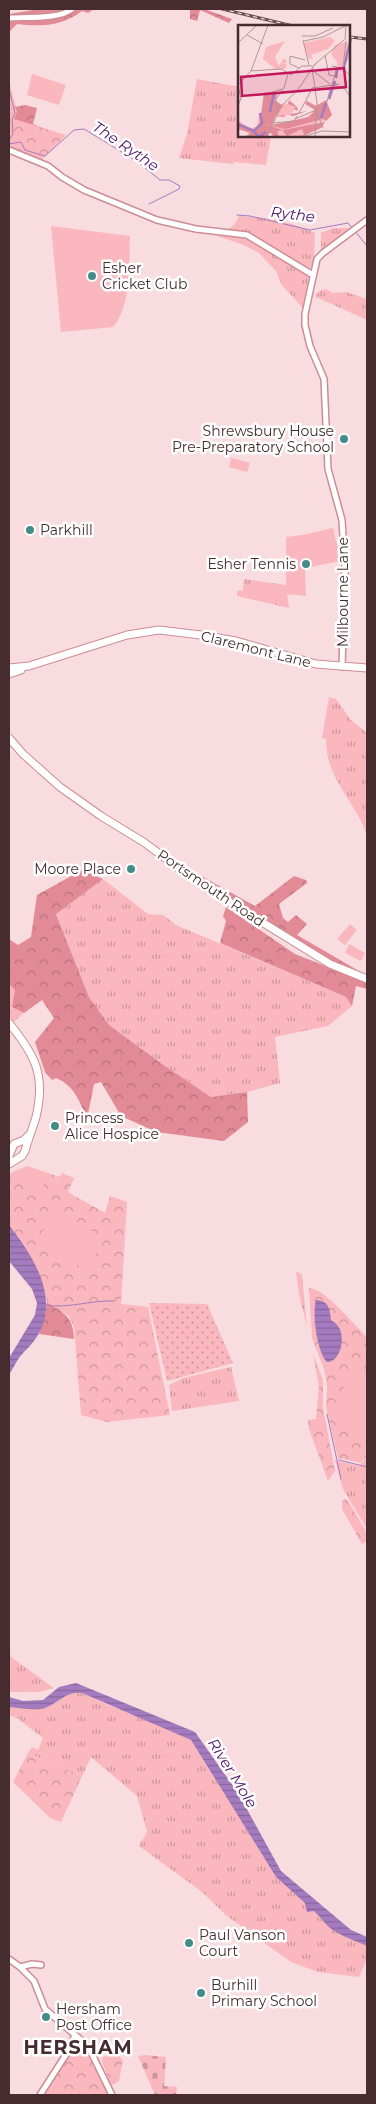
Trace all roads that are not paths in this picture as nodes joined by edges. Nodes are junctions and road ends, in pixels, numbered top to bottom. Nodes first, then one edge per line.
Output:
1 (72, 9) edge
2 (9, 18) edge
3 (9, 150) edge
4 (367, 220) edge
5 (313, 275) junction
6 (25, 667) junction
7 (342, 667) junction
8 (9, 668) edge
9 (367, 668) edge
10 (9, 674) edge
11 (9, 738) edge
12 (367, 980) edge
13 (9, 1023) edge
14 (29, 1134) junction
15 (19, 1143) junction
16 (26, 1149) junction
17 (10, 1153) edge
18 (20, 1156) junction
19 (9, 1164) edge
20 (9, 1960) edge
21 (41, 1965) dead end
22 (20, 1967) junction
23 (75, 2035) junction
24 (40, 2095) edge
25 (112, 2095) edge

1 - 2 street
3 - 5 street
4 - 5 street, Milbourne Lane
5 - 7 street, Milbourne Lane
6 - 7 main road, Claremont Lane
6 - 8 main road, Claremont Lane
6 - 10 main road, Claremont Lane
7 - 9 main road, Claremont Lane
11 - 12 main road, Portsmouth Road
13 - 14 main road
14 - 15 main road
14 - 16 main road
15 - 16 main road
15 - 17 main road
16 - 18 main road
17 - 18 main road
18 - 19 main road
20 - 22 street
21 - 22 street
22 - 23 street
23 - 24 street
23 - 25 street

